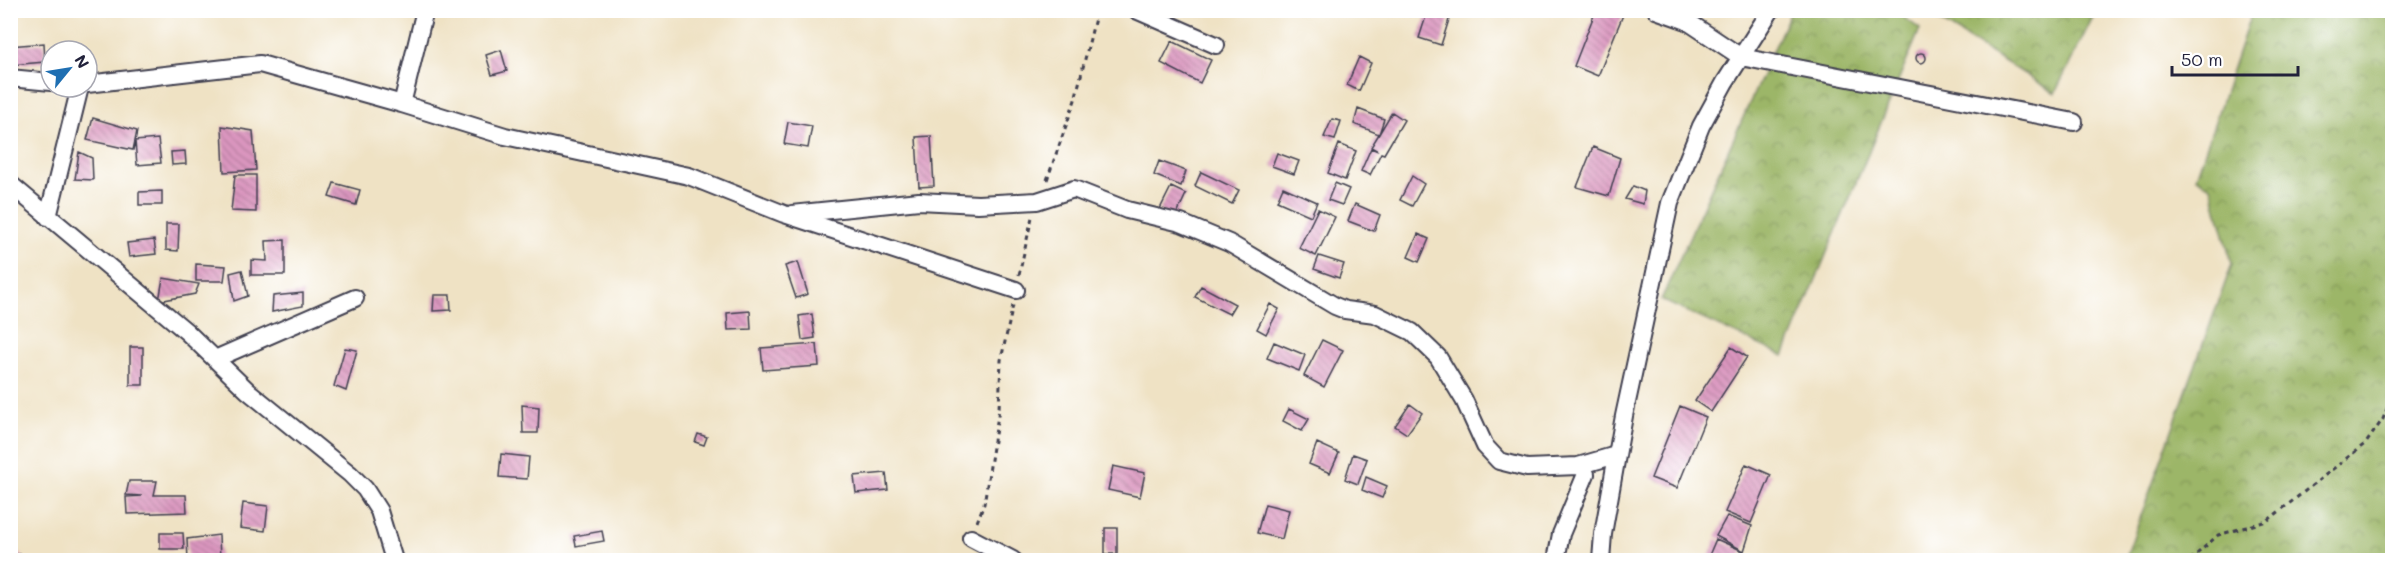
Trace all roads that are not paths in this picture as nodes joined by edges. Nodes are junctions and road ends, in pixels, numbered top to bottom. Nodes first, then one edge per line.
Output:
1 (425, 10) edge
2 (1136, 10) edge
3 (1656, 10) edge
4 (1771, 10) edge
5 (1216, 45) dead end
6 (1741, 57) junction
7 (10, 78) edge
8 (39, 81) edge
9 (99, 83) edge
10 (77, 99) edge
11 (402, 104) junction
12 (2074, 122) dead end
13 (10, 184) edge
14 (784, 214) junction
15 (48, 217) junction
16 (1016, 290) road end
17 (355, 298) dead end
18 (214, 359) junction
19 (1616, 455) junction
20 (1582, 470) junction
21 (1610, 497) junction
22 (971, 538) road end
23 (394, 561) edge
24 (1013, 561) edge
25 (1556, 561) edge
26 (1601, 561) edge

1 - 11 street
2 - 5 street
3 - 6 street
4 - 6 street
6 - 12 street
6 - 19 street
7 - 8 street
9 - 11 street
10 - 15 street
11 - 14 street
13 - 15 street
14 - 16 street
14 - 20 street
15 - 18 street
17 - 18 street
18 - 23 street
19 - 20 street
19 - 21 street
20 - 21 street
20 - 25 street
21 - 26 street
22 - 24 street

